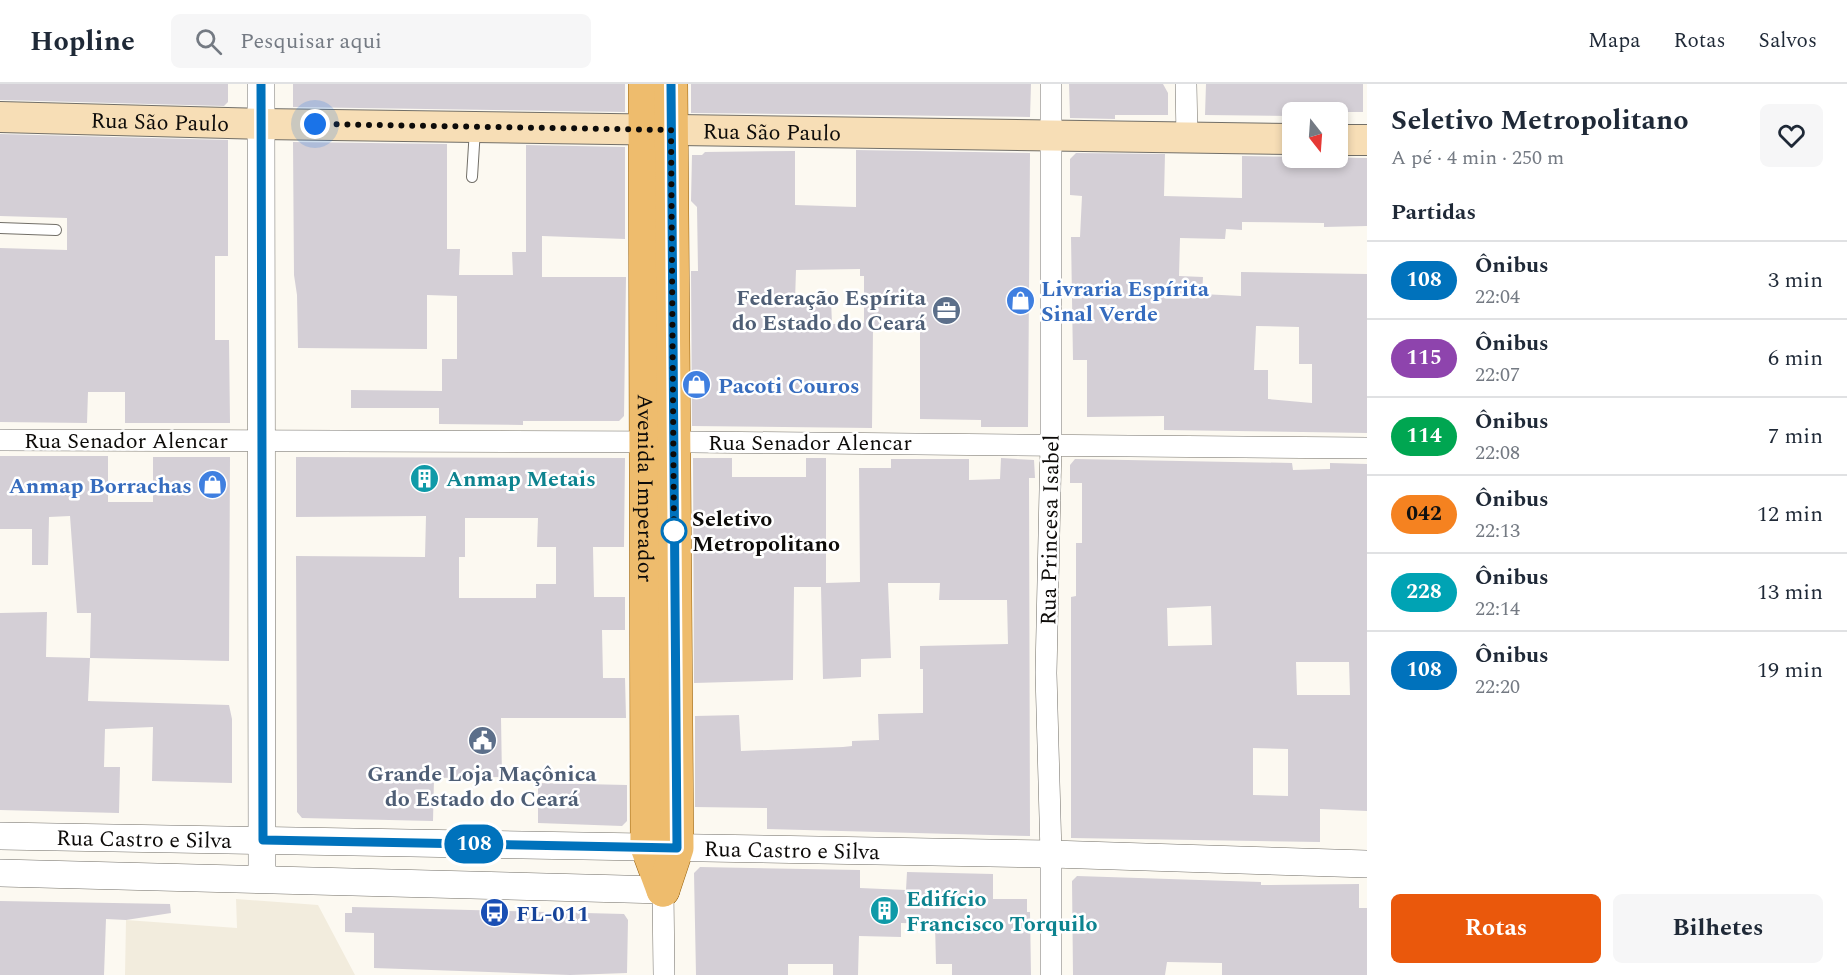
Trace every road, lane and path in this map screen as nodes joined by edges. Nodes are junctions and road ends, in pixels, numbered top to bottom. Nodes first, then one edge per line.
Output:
1 (261, 84) edge
2 (645, 84) edge
3 (671, 84) edge
4 (1051, 84) edge
5 (1186, 84) edge
6 (0, 117) edge
7 (262, 124) junction
8 (476, 126) junction
9 (658, 130) junction
10 (1051, 136) junction
11 (1187, 138) junction
12 (1282, 139) edge
13 (1348, 140) edge
14 (1367, 140) edge
15 (472, 177) dead end
16 (0, 228) edge
17 (56, 230) dead end
18 (0, 440) edge
19 (262, 441) junction
20 (659, 442) junction
21 (1051, 444) junction
22 (1367, 448) edge
23 (0, 836) edge
24 (263, 840) junction
25 (662, 848) junction
26 (1051, 854) junction
27 (1367, 864) edge
28 (0, 873) edge
29 (262, 879) junction
30 (663, 890) junction
31 (664, 975) edge
32 (1051, 975) edge

1 - 7 street
2 - 9 main road, Avenida Imperador
3 - 9 main road, Avenida Imperador
4 - 10 street, Rua Princesa Isabel
5 - 11 street
6 - 7 main road, Rua São Paulo
7 - 8 main road, Rua São Paulo
7 - 19 street
8 - 9 main road, Rua São Paulo
8 - 15 lane
9 - 10 main road, Rua São Paulo
9 - 20 main road, Avenida Imperador
10 - 11 main road, Rua São Paulo
10 - 21 street, Rua Princesa Isabel
11 - 12 main road, Rua São Paulo
13 - 14 main road
16 - 17 lane
18 - 19 street, Rua Senador Alencar
19 - 20 street, Rua Senador Alencar
19 - 24 street
20 - 21 street, Rua Senador Alencar
20 - 25 main road, Avenida Imperador
21 - 22 street, Rua Senador Alencar
21 - 26 street, Rua Princesa Isabel
23 - 24 street, Rua Castro e Silva
24 - 25 street, Rua Castro e Silva
24 - 29 street
25 - 26 street, Rua Castro e Silva
25 - 30 main road, Avenida Imperador
26 - 27 street, Rua Castro e Silva
26 - 32 street, Rua Princesa Isabel
28 - 29 street, Rua Castro e Silva
29 - 30 street, Rua Castro e Silva
30 - 31 street, Avenida Imperador

